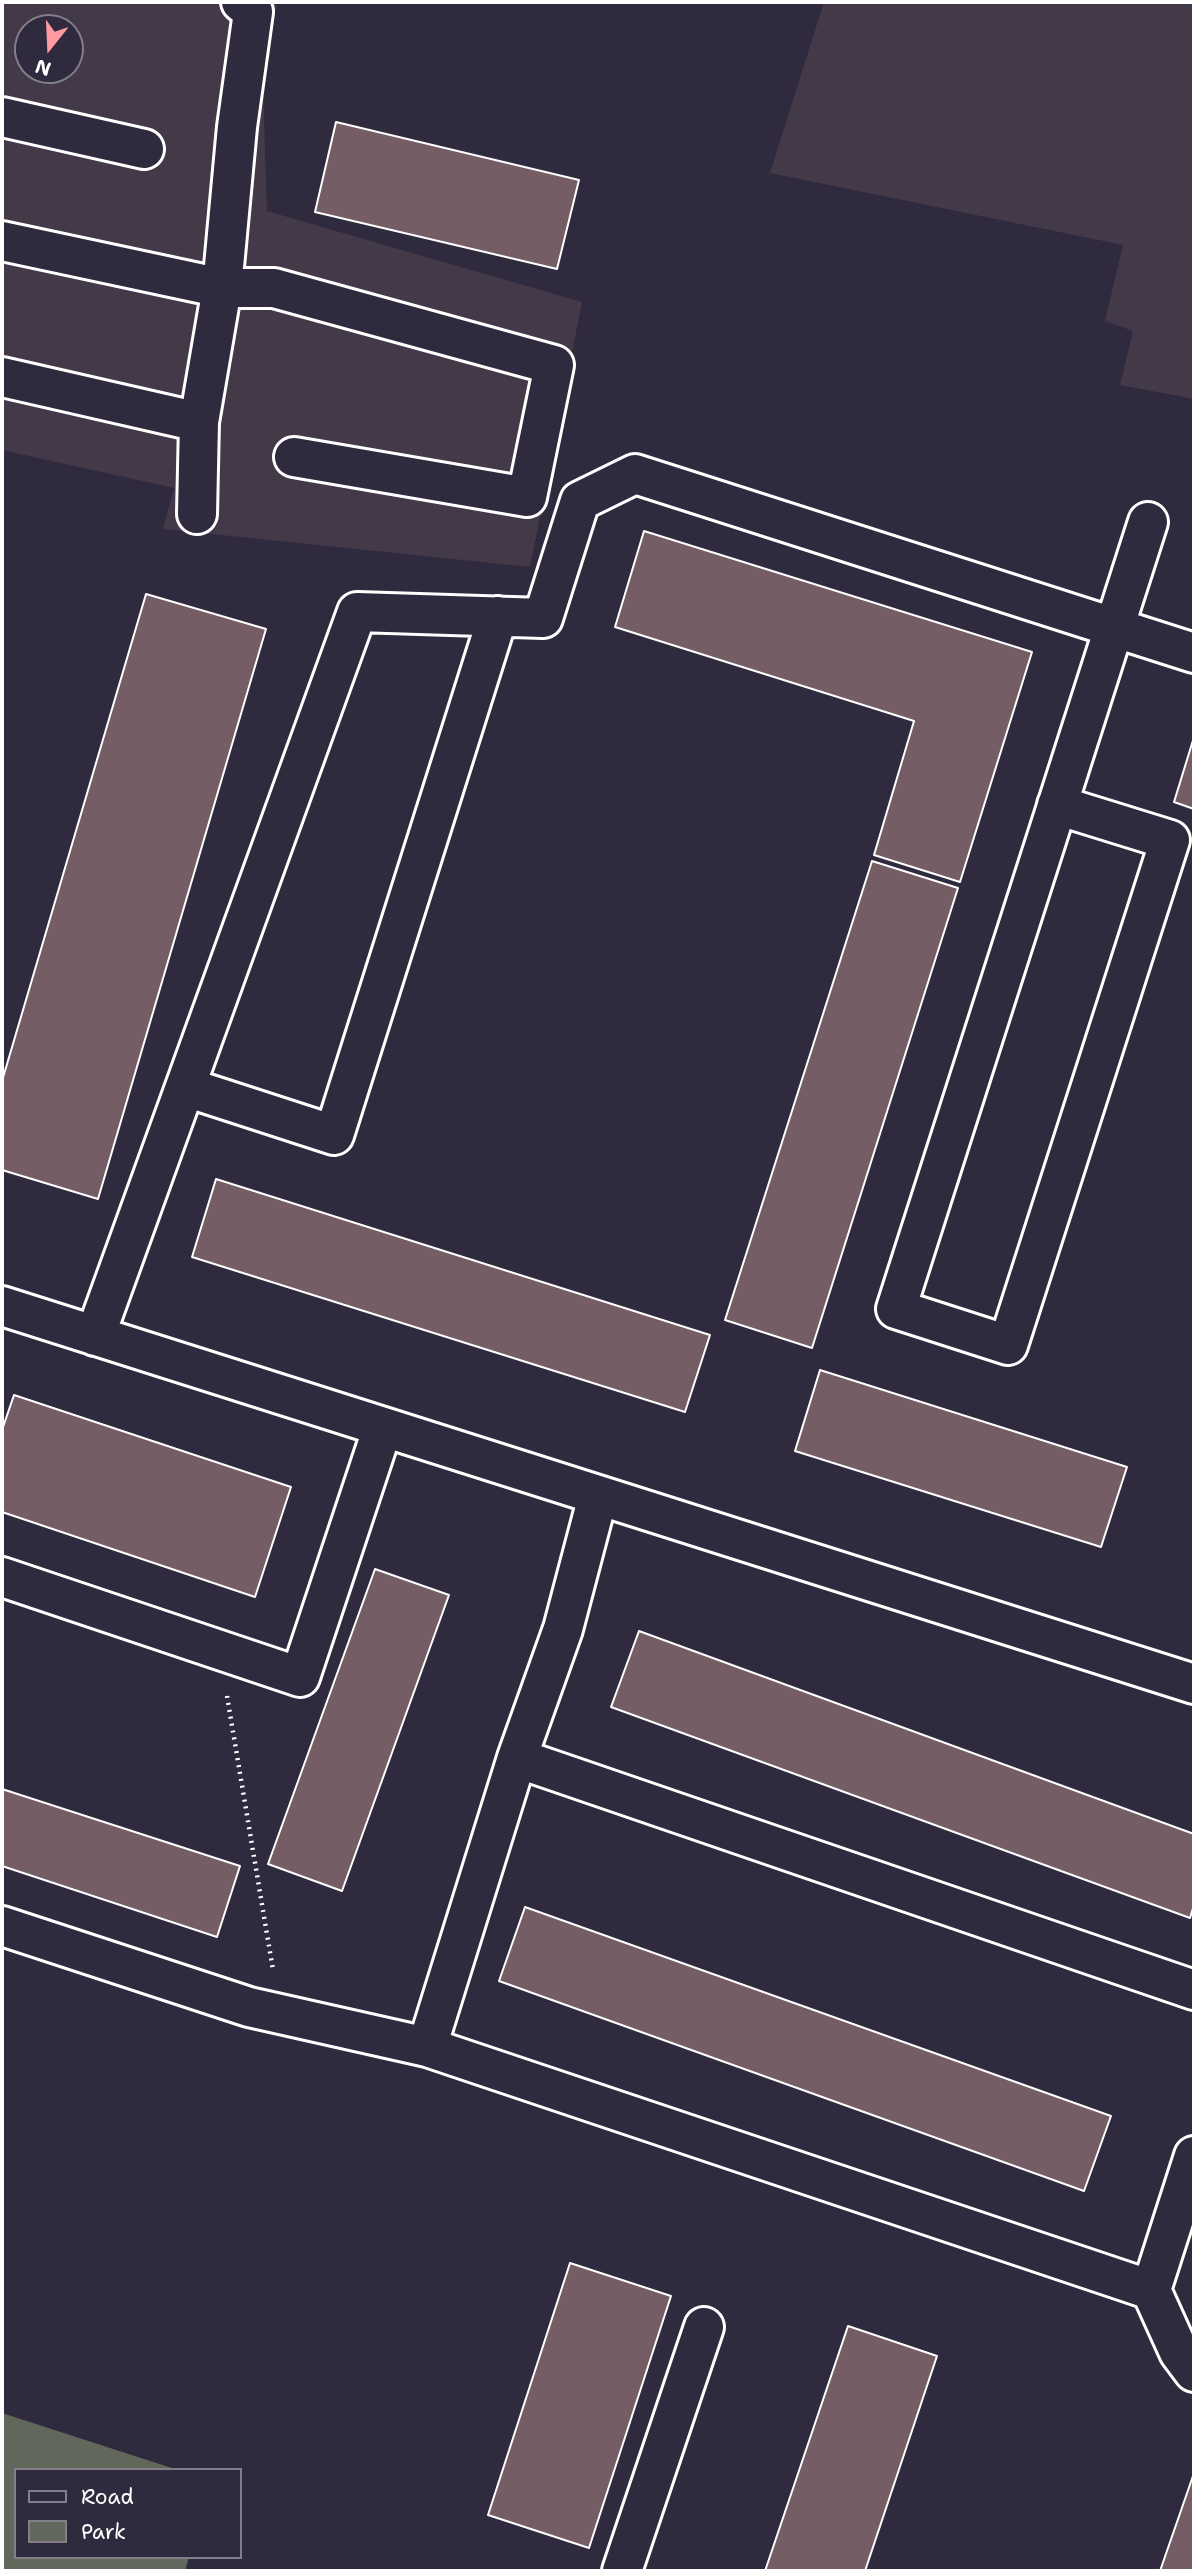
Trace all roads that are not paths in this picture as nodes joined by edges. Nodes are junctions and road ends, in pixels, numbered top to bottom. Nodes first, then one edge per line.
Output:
1 (241, 2) edge
2 (2, 117) edge
3 (144, 149) dead end
4 (2, 241) edge
5 (222, 288) junction
6 (2, 377) edge
7 (199, 422) junction
8 (294, 457) dead end
9 (197, 514) dead end
10 (1148, 522) dead end
11 (498, 616) junction
12 (1114, 627) junction
13 (1194, 653) edge
14 (1057, 805) junction
15 (186, 1087) dead end
16 (2, 1306) edge
17 (95, 1336) junction
18 (383, 1427) junction
19 (598, 1496) junction
20 (2, 1577) edge
21 (1194, 1684) edge
22 (517, 1758) junction
23 (2, 1926) edge
24 (1194, 1990) edge
25 (427, 2047) junction
26 (1194, 2156) edge
27 (1151, 2291) junction
28 (704, 2326) dead end
29 (1194, 2372) edge
30 (622, 2571) edge

1 - 5 lane
2 - 3 lane
4 - 5 lane
5 - 7 lane
5 - 8 lane
6 - 7 lane
7 - 9 lane
10 - 12 lane
11 - 12 lane
11 - 15 lane
11 - 17 lane
12 - 13 lane
12 - 14 lane
14 - 14 lane
16 - 17 lane
17 - 18 lane
18 - 19 lane
18 - 20 lane
19 - 21 lane
19 - 22 lane
22 - 24 lane
22 - 25 lane
23 - 25 lane
25 - 27 lane
26 - 27 lane
27 - 29 lane
28 - 30 lane

